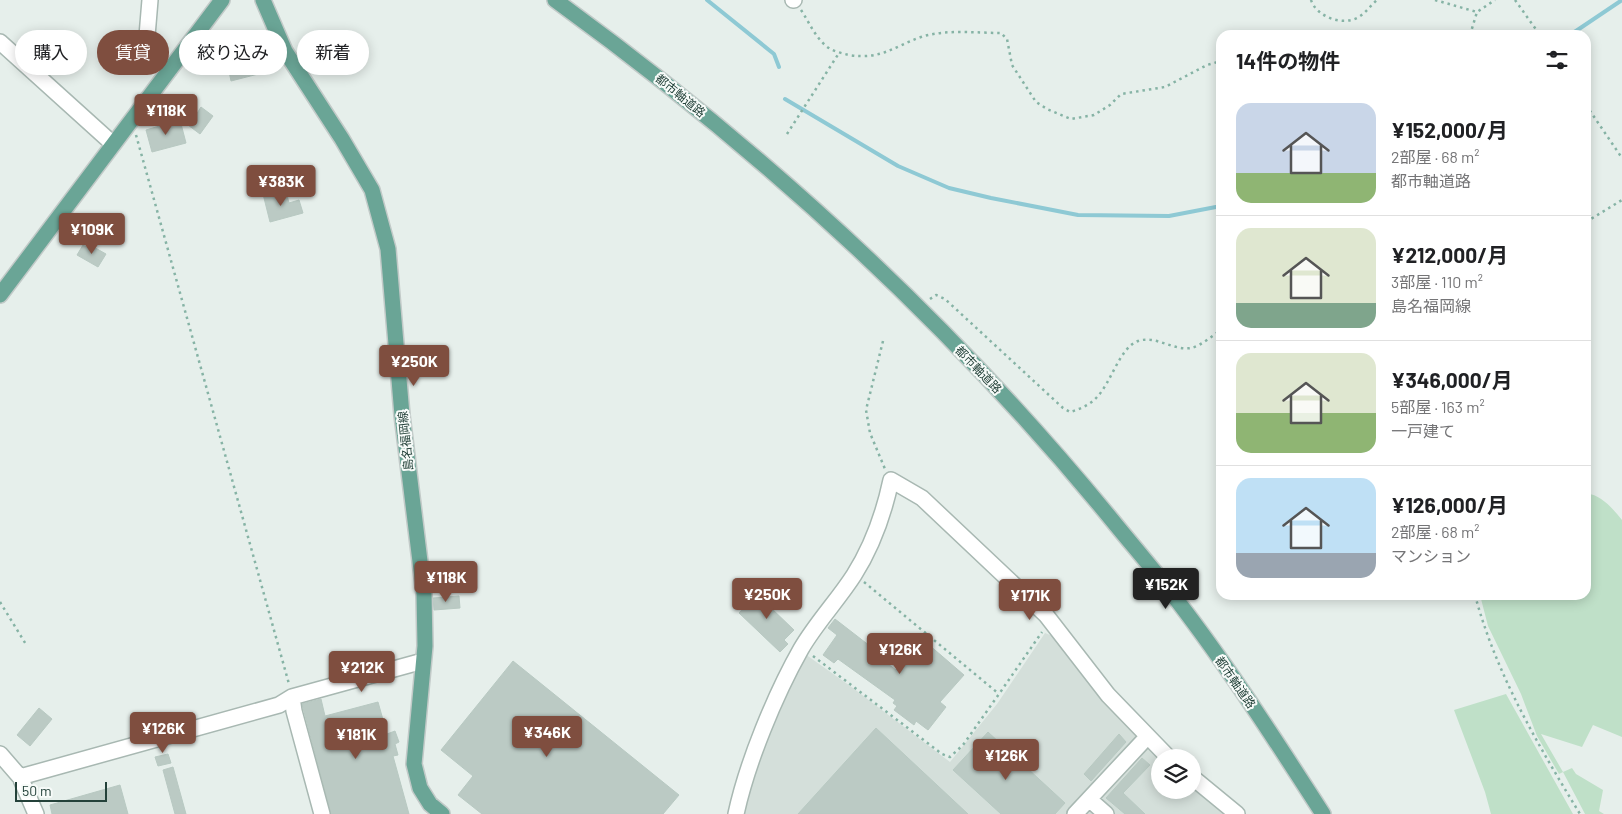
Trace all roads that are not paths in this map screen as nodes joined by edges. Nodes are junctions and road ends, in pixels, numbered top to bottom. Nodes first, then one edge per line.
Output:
1 (150, 0) edge
2 (222, 0) edge
3 (263, 0) edge
4 (555, 0) edge
5 (148, 30) edge
6 (0, 42) edge
7 (169, 70) edge
8 (165, 75) edge
9 (113, 144) junction
10 (0, 295) edge
11 (423, 661) junction
12 (292, 697) junction
13 (1147, 737) junction
14 (1160, 749) edge
15 (0, 754) edge
16 (20, 777) junction
17 (1201, 784) edge
18 (1089, 799) junction
19 (36, 814) edge
20 (322, 814) edge
21 (442, 814) edge
22 (736, 814) edge
23 (1076, 814) edge
24 (1106, 814) edge
25 (1237, 814) edge
26 (1323, 814) edge

1 - 5 street
2 - 7 main road
3 - 11 main road, 島名福岡線
4 - 26 main road, 都市軸道路
6 - 9 street
8 - 9 main road
9 - 10 main road
11 - 12 street
11 - 21 main road, 島名福岡線
12 - 16 street
12 - 20 street
13 - 14 street
13 - 18 street
13 - 22 street
15 - 16 street
16 - 19 street
17 - 25 street
18 - 23 street
18 - 24 street

